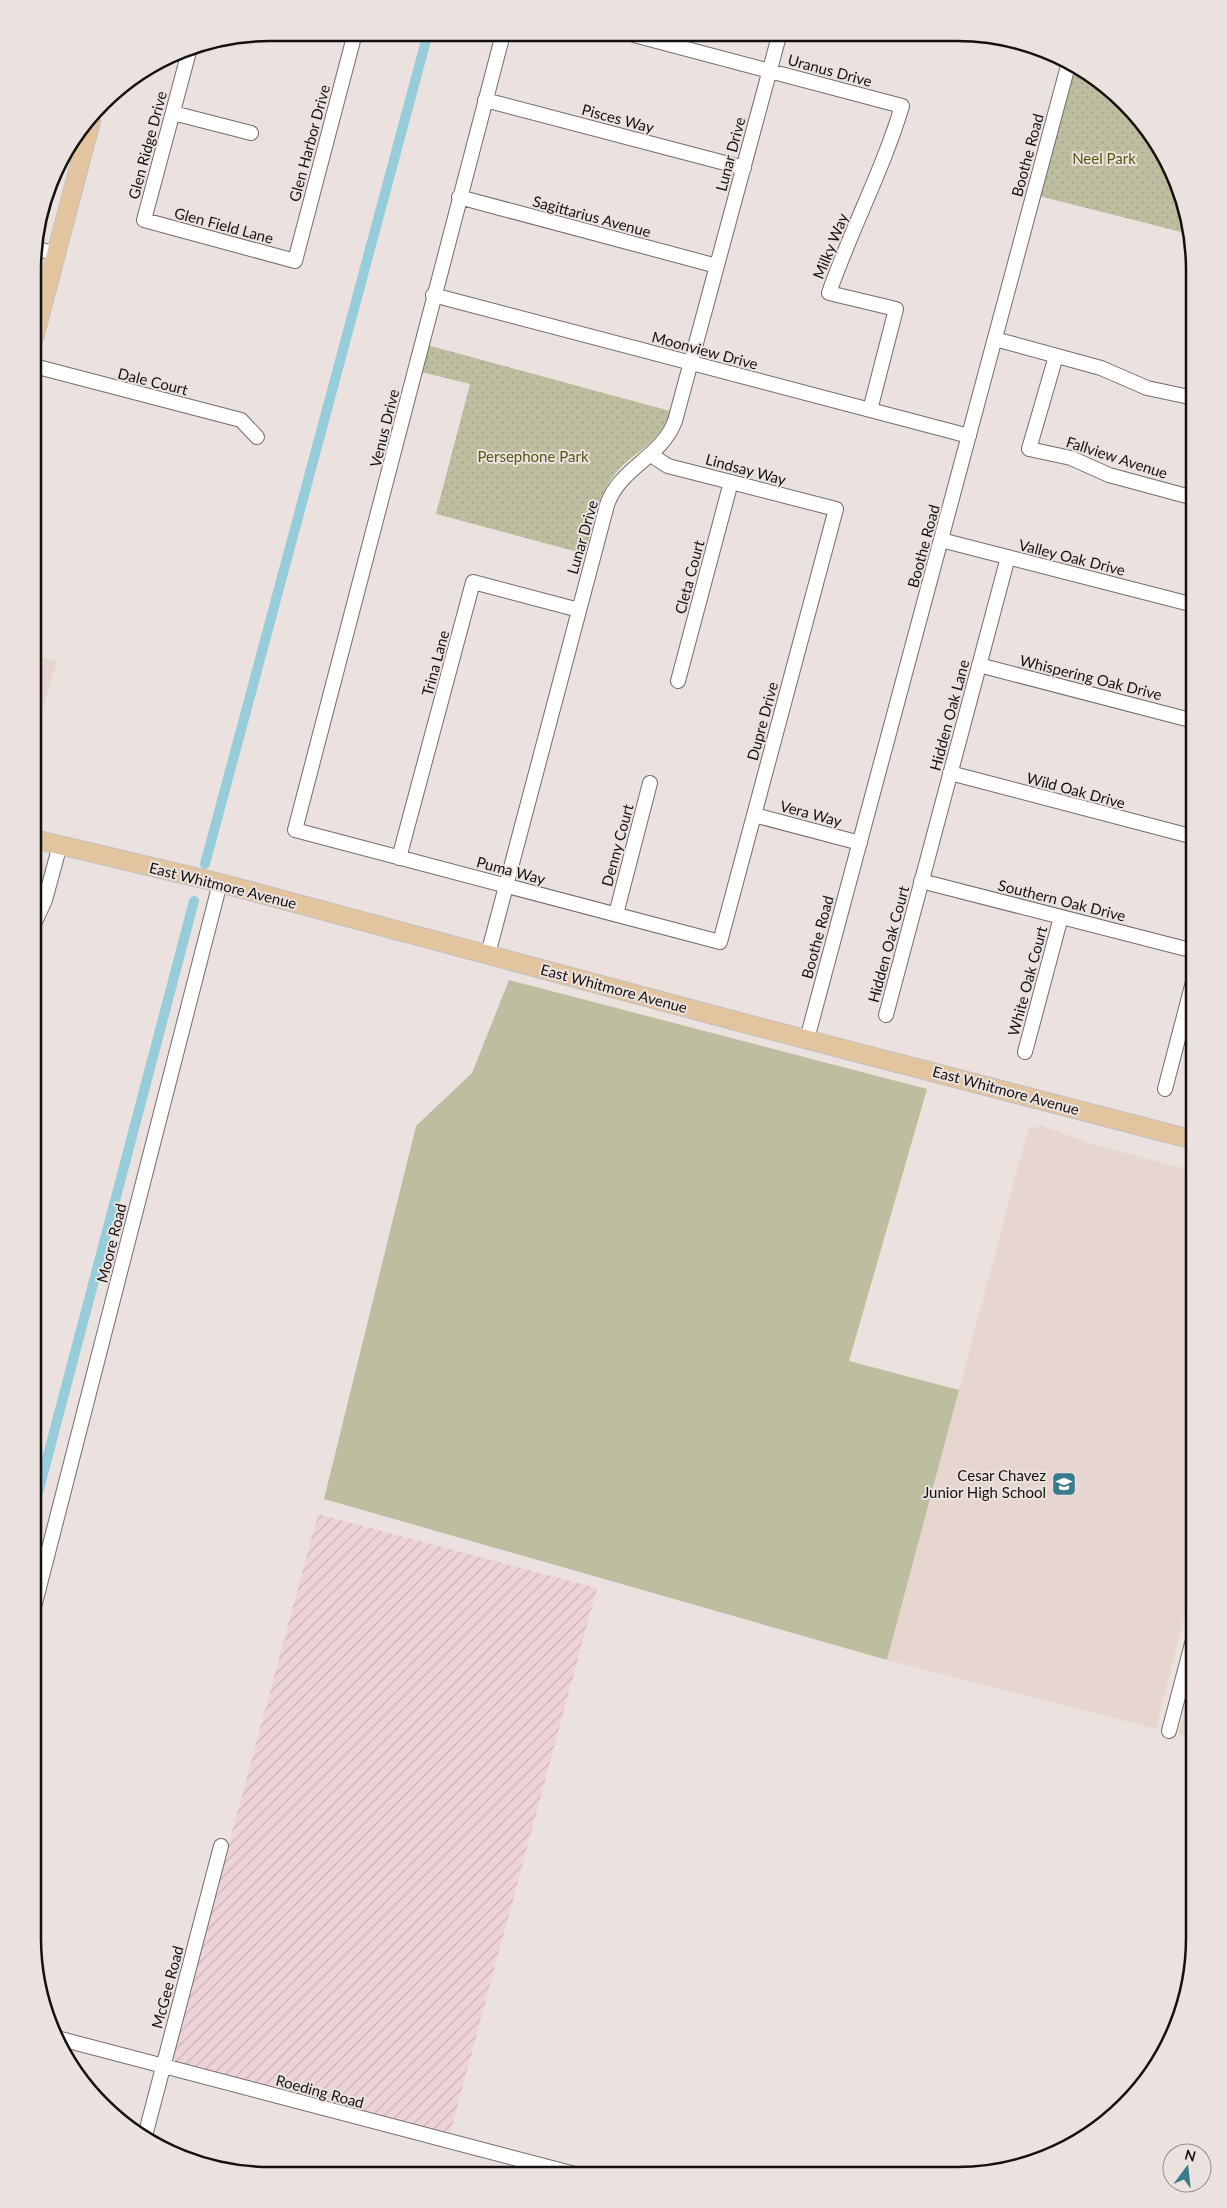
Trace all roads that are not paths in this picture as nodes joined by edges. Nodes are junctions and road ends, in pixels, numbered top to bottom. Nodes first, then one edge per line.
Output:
1 (353, 41) edge
2 (501, 41) edge
3 (657, 41) edge
4 (778, 41) edge
5 (188, 57) edge
6 (1067, 70) edge
7 (770, 71) junction
8 (485, 100) junction
9 (902, 106) joint
10 (173, 113) junction
11 (88, 132) edge
12 (251, 133) dead end
13 (744, 168) junction
14 (458, 197) junction
15 (144, 220) joint
16 (42, 250) edge
17 (57, 254) junction
18 (296, 261) joint
19 (717, 266) junction
20 (433, 295) junction
21 (41, 312) edge
22 (995, 339) junction
23 (1056, 356) junction
24 (692, 364) junction
25 (41, 368) edge
26 (1186, 396) edge
27 (870, 410) junction
28 (969, 436) junction
29 (257, 437) dead end
30 (652, 455) junction
31 (731, 482) junction
32 (1186, 496) edge
33 (836, 509) joint
34 (941, 540) junction
35 (1008, 557) junction
36 (1186, 603) edge
37 (579, 610) junction
38 (979, 665) junction
39 (678, 681) dead end
40 (1186, 719) edge
41 (950, 774) junction
42 (650, 783) dead end
43 (754, 815) junction
44 (295, 830) joint
45 (1186, 835) edge
46 (41, 840) edge
47 (860, 843) junction
48 (60, 844) junction
49 (399, 858) junction
50 (921, 881) junction
51 (220, 883) junction
52 (506, 886) junction
53 (41, 909) edge
54 (616, 914) junction
55 (1061, 917) junction
56 (720, 942) joint
57 (1186, 949) edge
58 (488, 954) junction
59 (1186, 1008) edge
60 (886, 1015) dead end
61 (807, 1039) junction
62 (1025, 1052) dead end
63 (1164, 1089) dead end
64 (1186, 1138) edge
65 (41, 1580) edge
66 (1186, 1666) edge
67 (1169, 1731) dead end
68 (221, 1846) dead end
69 (66, 2040) edge
70 (163, 2066) junction
71 (147, 2130) edge
72 (548, 2167) edge

1 - 18 street, Glen Harbor Drive
2 - 8 street, Venus Drive
3 - 7 street, Uranus Drive
4 - 7 street, Lunar Drive
5 - 10 street, Glen Ridge Drive
6 - 22 street, Boothe Road
7 - 9 street, Uranus Drive
7 - 13 street, Lunar Drive
8 - 13 street, Pisces Way
8 - 14 street, Venus Drive
9 - 27 street, Milky Way
10 - 12 street
10 - 15 street, Glen Ridge Drive
11 - 17 main road
13 - 19 street, Lunar Drive
14 - 19 street, Sagittarius Avenue
14 - 20 street, Venus Drive
15 - 18 street, Glen Field Lane
16 - 17 street
17 - 21 main road
19 - 24 street, Lunar Drive
20 - 24 street, Moonview Drive
20 - 44 street, Venus Drive
22 - 23 street
22 - 28 street, Boothe Road
23 - 26 street
23 - 32 street, Fallview Avenue
24 - 27 street, Moonview Drive
24 - 30 street, Lunar Drive
25 - 29 street, Dale Court
27 - 28 street, Moonview Drive
28 - 34 street, Boothe Road
30 - 31 street, Lindsay Way
30 - 37 street, Lunar Drive
31 - 33 street, Lindsay Way
31 - 39 street, Cleta Court
33 - 43 street, Dupre Drive
34 - 35 street, Valley Oak Drive
34 - 47 street, Boothe Road
35 - 36 street, Valley Oak Drive
35 - 38 street, Hidden Oak Lane
37 - 49 street, Trina Lane
37 - 52 street, Lunar Drive
38 - 40 street, Whispering Oak Drive
38 - 41 street, Hidden Oak Lane
41 - 45 street, Wild Oak Drive
41 - 50 street, Hidden Oak Lane
42 - 54 street, Denny Court
43 - 47 street, Vera Way
43 - 56 street, Dupre Drive
44 - 49 street, Puma Way
46 - 48 main road, East Whitmore Avenue
47 - 61 street, Boothe Road
48 - 51 main road, East Whitmore Avenue
48 - 53 street
49 - 52 street, Puma Way
50 - 55 street, Southern Oak Drive
50 - 60 street, Hidden Oak Court
51 - 58 main road, East Whitmore Avenue
51 - 65 street, Moore Road
52 - 54 street, Puma Way
52 - 58 street, Lunar Drive
54 - 56 street, Puma Way
55 - 57 street, Southern Oak Drive
55 - 62 street, White Oak Court
58 - 61 main road, East Whitmore Avenue
59 - 63 street
61 - 64 main road, East Whitmore Avenue
66 - 67 street
68 - 70 street, McGee Road
69 - 70 street, Roeding Road
70 - 71 street, McGee Road
70 - 72 street, Roeding Road

